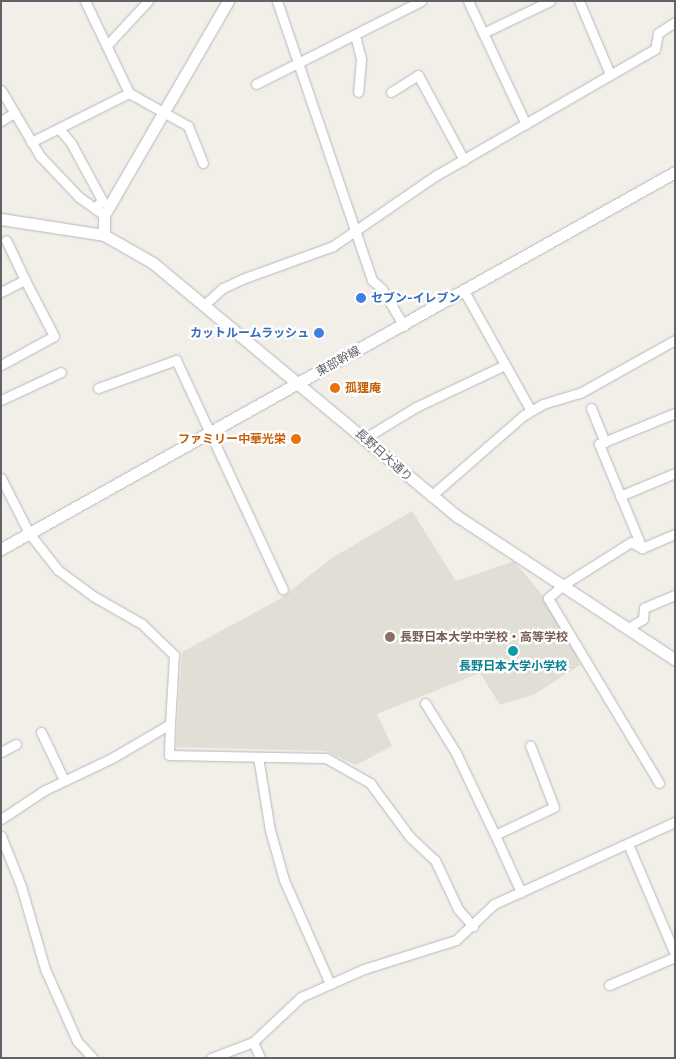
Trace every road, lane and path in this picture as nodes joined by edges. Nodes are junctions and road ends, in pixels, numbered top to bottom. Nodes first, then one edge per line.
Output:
1 (85, 1) edge
2 (148, 1) edge
3 (228, 1) edge
4 (421, 1) edge
5 (468, 1) edge
6 (550, 1) edge
7 (579, 1) edge
8 (279, 2) edge
9 (675, 22) edge
10 (483, 33) junction
11 (355, 35) junction
12 (108, 44) junction
13 (298, 63) junction
14 (610, 74) junction
15 (256, 84) dead end
16 (1, 90) edge
17 (358, 92) dead end
18 (391, 92) dead end
19 (129, 93) junction
20 (164, 112) junction
21 (14, 113) junction
22 (1, 121) edge
23 (526, 124) junction
24 (60, 129) junction
25 (30, 142) junction
26 (464, 160) junction
27 (203, 163) dead end
28 (675, 172) edge
29 (100, 212) junction
30 (1, 220) edge
31 (354, 230) junction
32 (1, 231) edge
33 (104, 235) junction
34 (4, 241) edge
35 (25, 280) junction
36 (464, 291) junction
37 (1, 292) edge
38 (205, 304) junction
39 (404, 326) junction
40 (675, 340) edge
41 (1, 365) edge
42 (505, 365) junction
43 (61, 372) dead end
44 (299, 383) junction
45 (98, 388) dead end
46 (1, 400) edge
47 (591, 408) dead end
48 (531, 411) junction
49 (675, 413) edge
50 (210, 432) junction
51 (365, 438) junction
52 (605, 442) junction
53 (675, 473) edge
54 (1, 478) edge
55 (431, 496) junction
56 (620, 496) junction
57 (29, 533) junction
58 (675, 534) edge
59 (642, 548) junction
60 (1, 549) edge
61 (563, 585) junction
62 (283, 589) dead end
63 (675, 595) edge
64 (628, 628) junction
65 (675, 660) edge
66 (425, 703) dead end
67 (170, 724) junction
68 (41, 732) dead end
69 (16, 744) dead end
70 (530, 745) dead end
71 (1, 752) edge
72 (258, 757) junction
73 (64, 780) junction
74 (659, 784) dead end
75 (1, 819) edge
76 (675, 822) edge
77 (495, 835) junction
78 (1, 836) edge
79 (628, 844) junction
80 (521, 892) junction
81 (473, 926) junction
82 (675, 956) edge
83 (330, 984) junction
84 (610, 985) dead end
85 (253, 1042) junction
86 (93, 1058) edge
87 (211, 1058) edge
88 (260, 1058) edge

1 - 12 street
2 - 12 street
3 - 20 street
4 - 11 street
5 - 10 street
6 - 10 street
7 - 14 street
8 - 13 street
9 - 14 street
10 - 23 street
11 - 13 street
11 - 17 street
12 - 19 street
13 - 15 street
13 - 31 street
14 - 23 street
16 - 21 street
18 - 26 street
19 - 20 street
19 - 24 street
20 - 27 street
20 - 29 street
21 - 22 street
21 - 25 street
23 - 26 street
24 - 25 street
24 - 29 street
25 - 29 street
26 - 31 street
28 - 36 street, 東部幹線
29 - 33 street
30 - 33 street
31 - 38 street
31 - 39 street
32 - 34 street
33 - 38 street, 長野日大通り
34 - 35 street
35 - 37 street
35 - 41 street
36 - 39 street, 東部幹線
36 - 42 street
38 - 44 street, 長野日大通り
39 - 44 street, 東部幹線
40 - 48 street
42 - 48 street
42 - 51 street
43 - 46 street
44 - 50 street, 東部幹線
44 - 51 street, 長野日大通り
45 - 50 street
47 - 52 street
48 - 55 street
49 - 52 street
50 - 57 street, 東部幹線
50 - 62 street
51 - 55 street, 長野日大通り
52 - 56 street
53 - 56 street
54 - 57 street
55 - 61 street, 長野日大通り
56 - 59 street
57 - 60 street, 東部幹線
57 - 67 street
58 - 59 street
59 - 61 street
61 - 64 street, 長野日大通り
61 - 74 street
63 - 64 street
64 - 65 street, 長野日大通り
66 - 77 street
67 - 72 street
67 - 73 street
68 - 73 street
69 - 71 street
70 - 77 street
72 - 81 street
72 - 83 street
73 - 75 street
76 - 79 street
77 - 80 street
78 - 86 street
79 - 80 street
79 - 82 street
80 - 81 street
81 - 83 street
82 - 84 street
83 - 85 street
85 - 87 street
85 - 88 street

